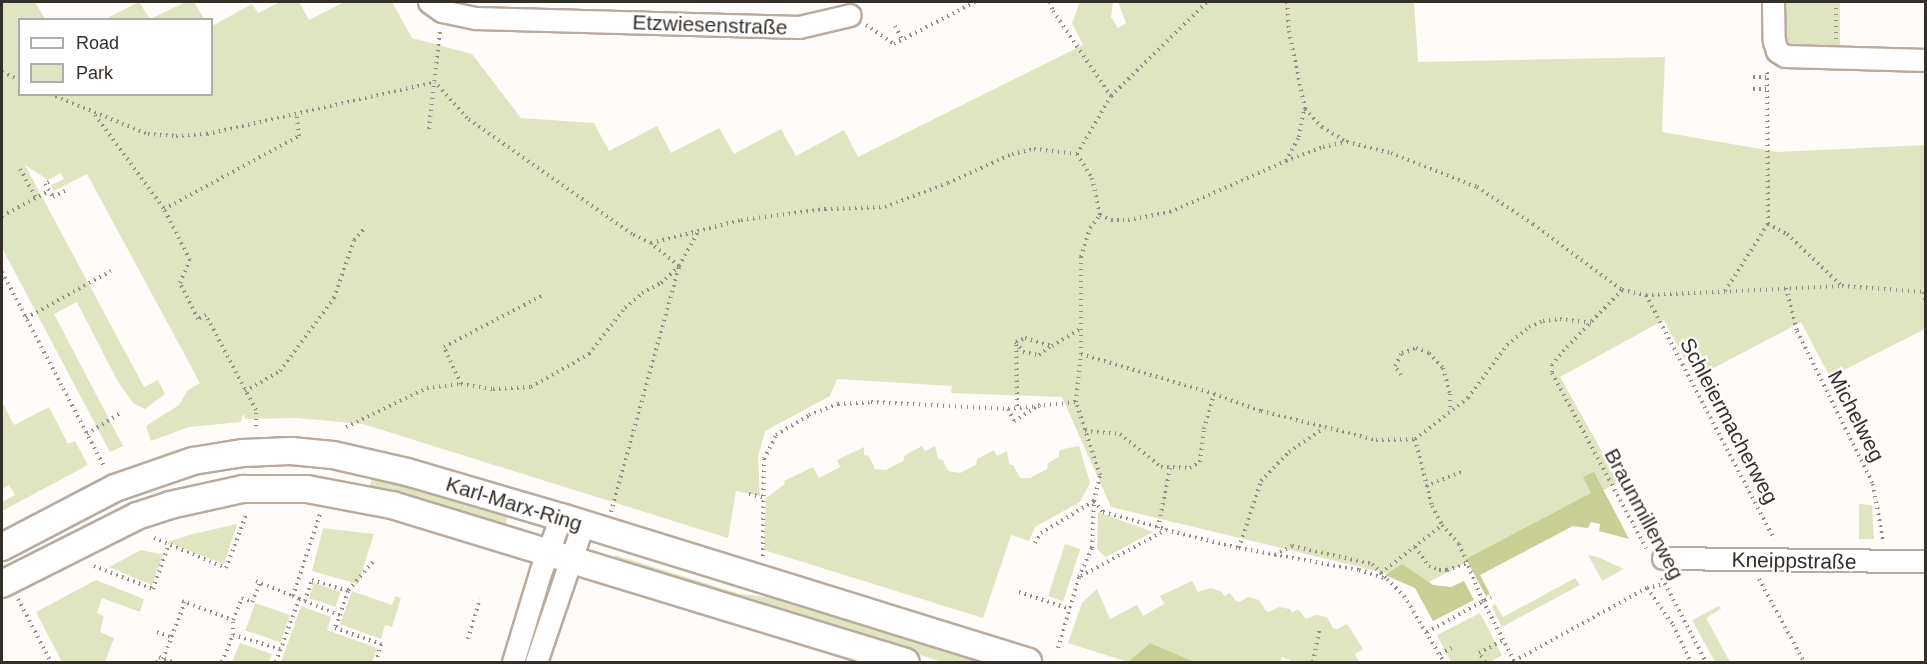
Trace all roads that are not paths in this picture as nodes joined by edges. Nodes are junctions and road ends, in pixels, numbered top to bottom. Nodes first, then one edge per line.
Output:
1 (1773, 2) edge
2 (435, 6) edge
3 (850, 15) road end
4 (1926, 60) edge
5 (572, 521) junction
6 (2, 547) edge
7 (559, 555) junction
8 (1926, 561) edge
9 (1657, 562) road end
10 (5, 582) edge
11 (513, 663) edge
12 (536, 663) edge
13 (906, 663) edge
14 (1028, 663) edge

1 - 4 street
2 - 3 street, Etzwiesenstraße
5 - 6 main road, Karl-Marx-Ring
5 - 7 street
5 - 14 main road, Karl-Marx-Ring
7 - 10 main road, Karl-Marx-Ring
7 - 11 street
7 - 12 street
7 - 13 main road, Karl-Marx-Ring
8 - 9 street, Kneippstraße

